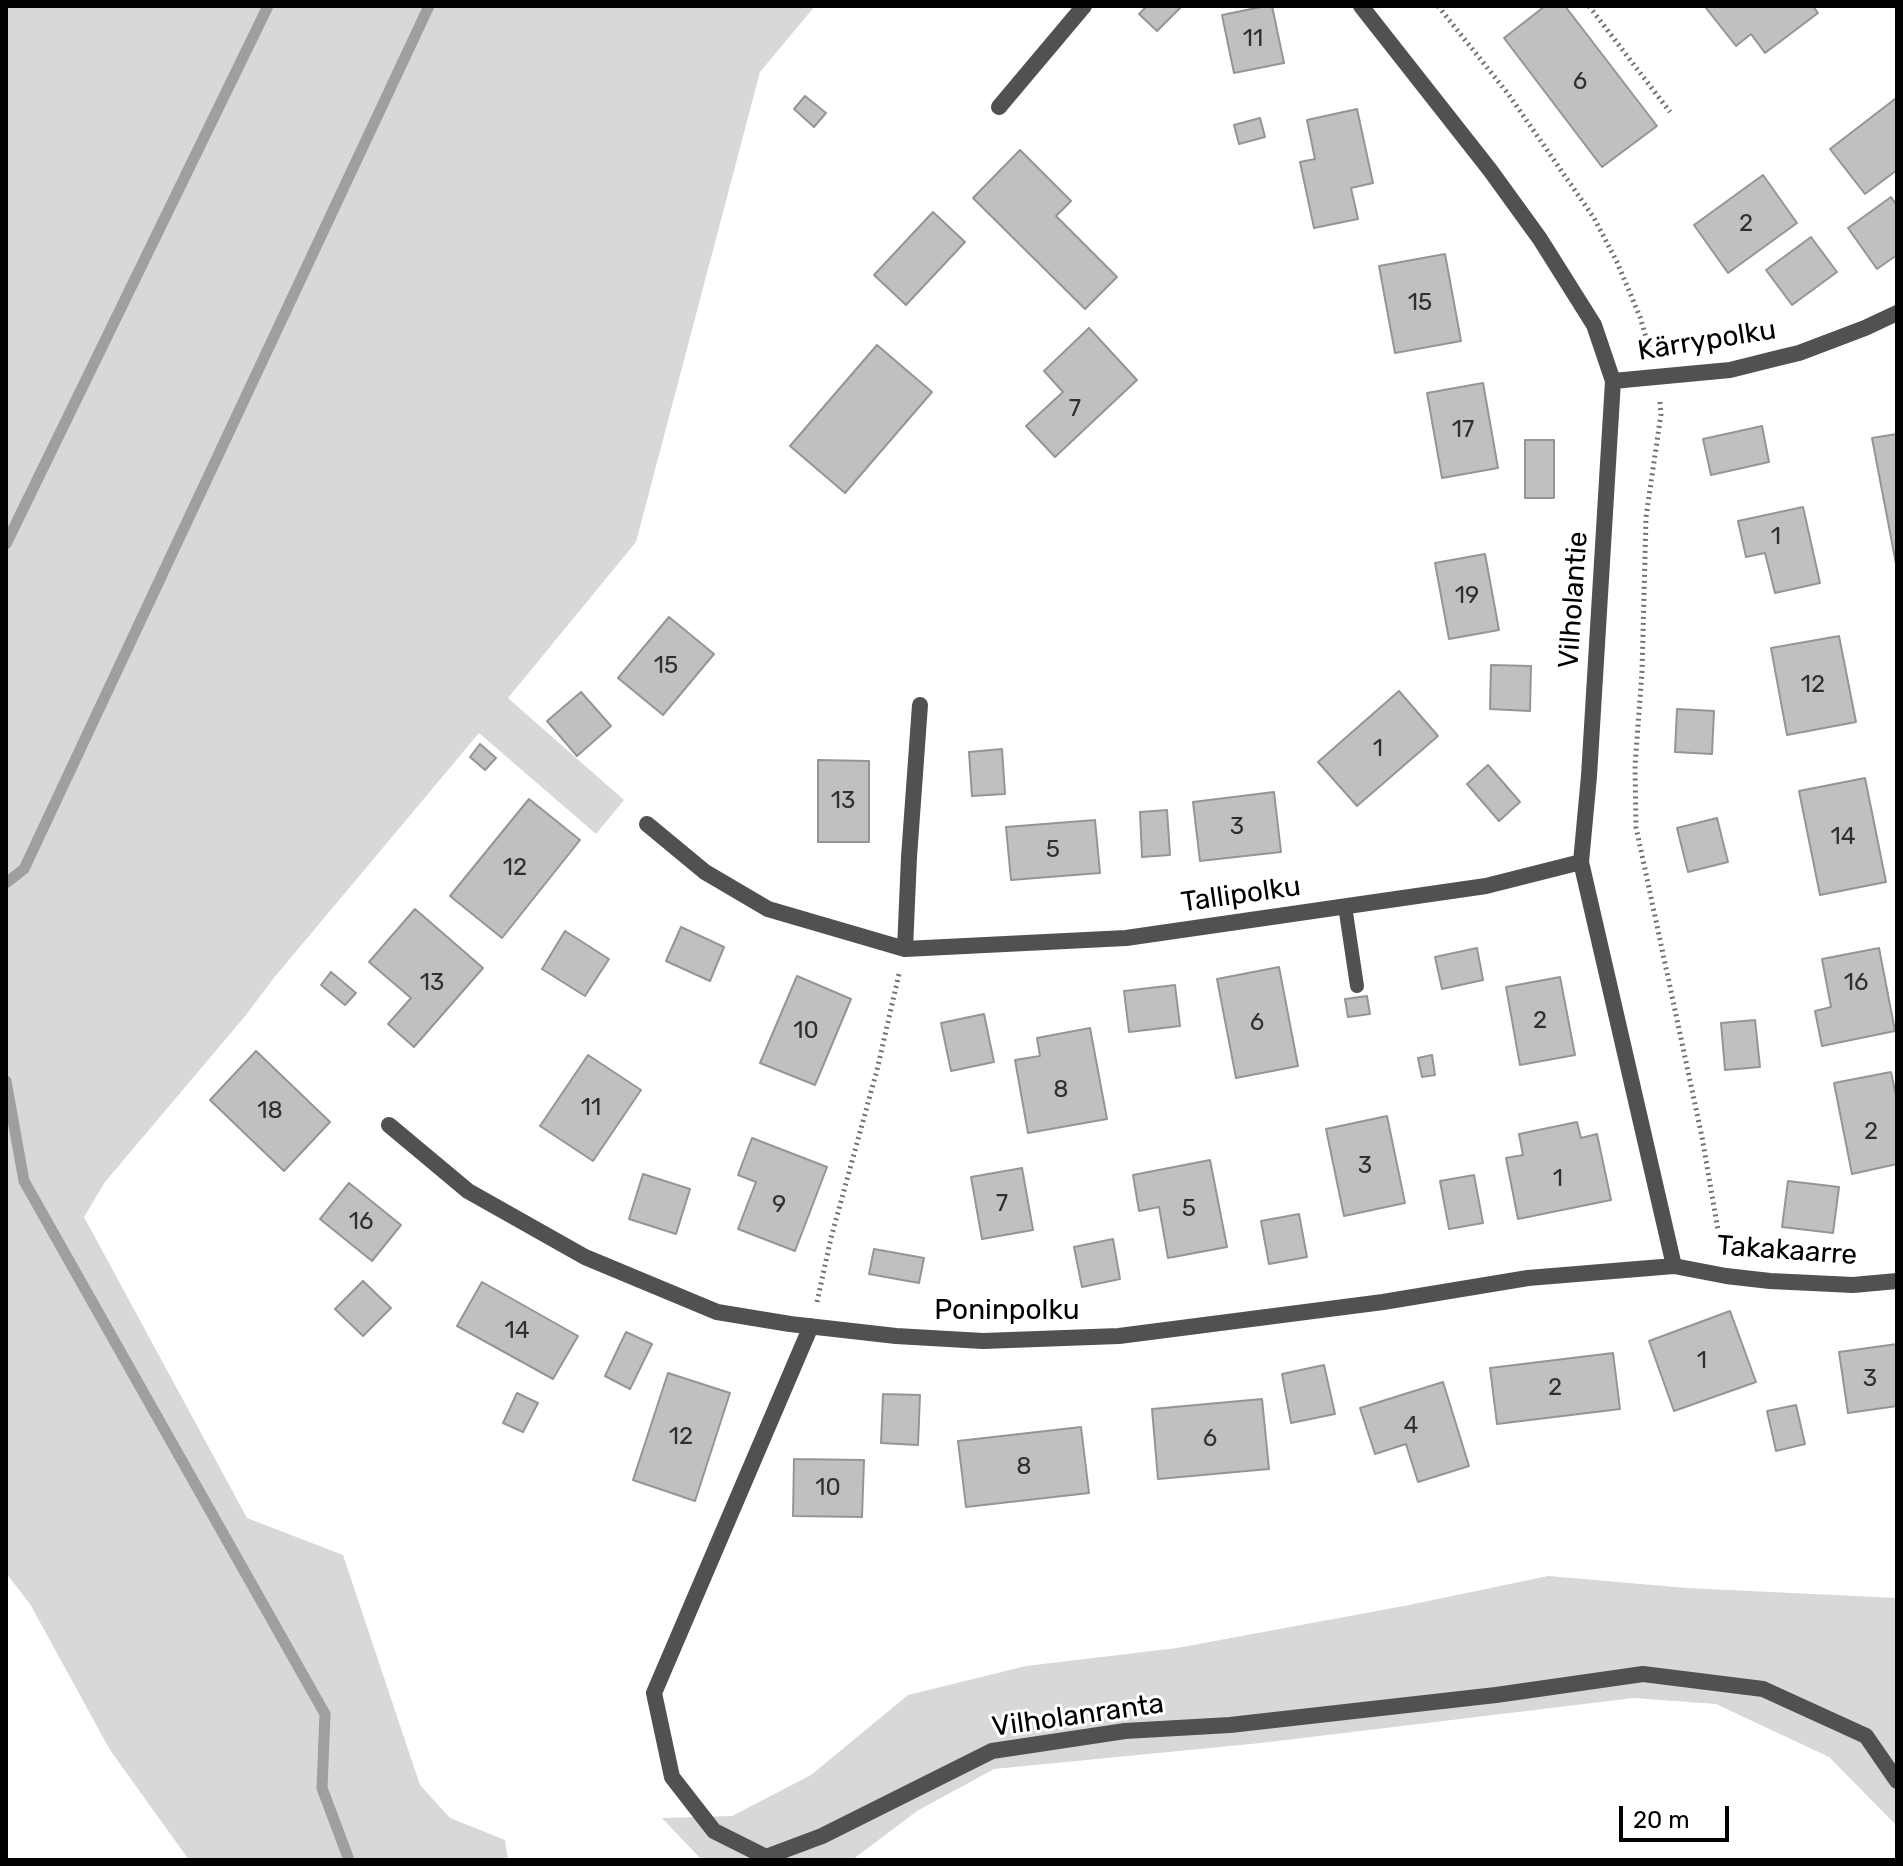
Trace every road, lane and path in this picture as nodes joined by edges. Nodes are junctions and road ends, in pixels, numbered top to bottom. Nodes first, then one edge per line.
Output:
1 (1084, 6) edge
2 (1361, 6) edge
3 (1589, 6) edge
4 (999, 107) dead end
5 (1670, 112) dead end
6 (1897, 313) edge
7 (1613, 381) junction
8 (920, 705) dead end
9 (647, 824) dead end
10 (1581, 862) junction
11 (1345, 906) junction
12 (905, 949) junction
13 (1357, 986) dead end
14 (389, 1125) dead end
15 (1674, 1266) junction
16 (1897, 1281) edge
17 (811, 1326) junction
18 (1897, 1781) edge

1 - 4 street
2 - 7 street, Vilholantie
3 - 5 path
6 - 7 street, Kärrypolku
7 - 10 street, Vilholantie
8 - 12 street
9 - 12 street, Tallipolku
10 - 11 street, Tallipolku
10 - 15 street, Vilholantie
11 - 12 street, Tallipolku
11 - 13 lane
12 - 17 path
14 - 17 street, Poninpolku
15 - 16 street, Takakaarre
15 - 17 street, Poninpolku
17 - 18 street, Vilholanranta

